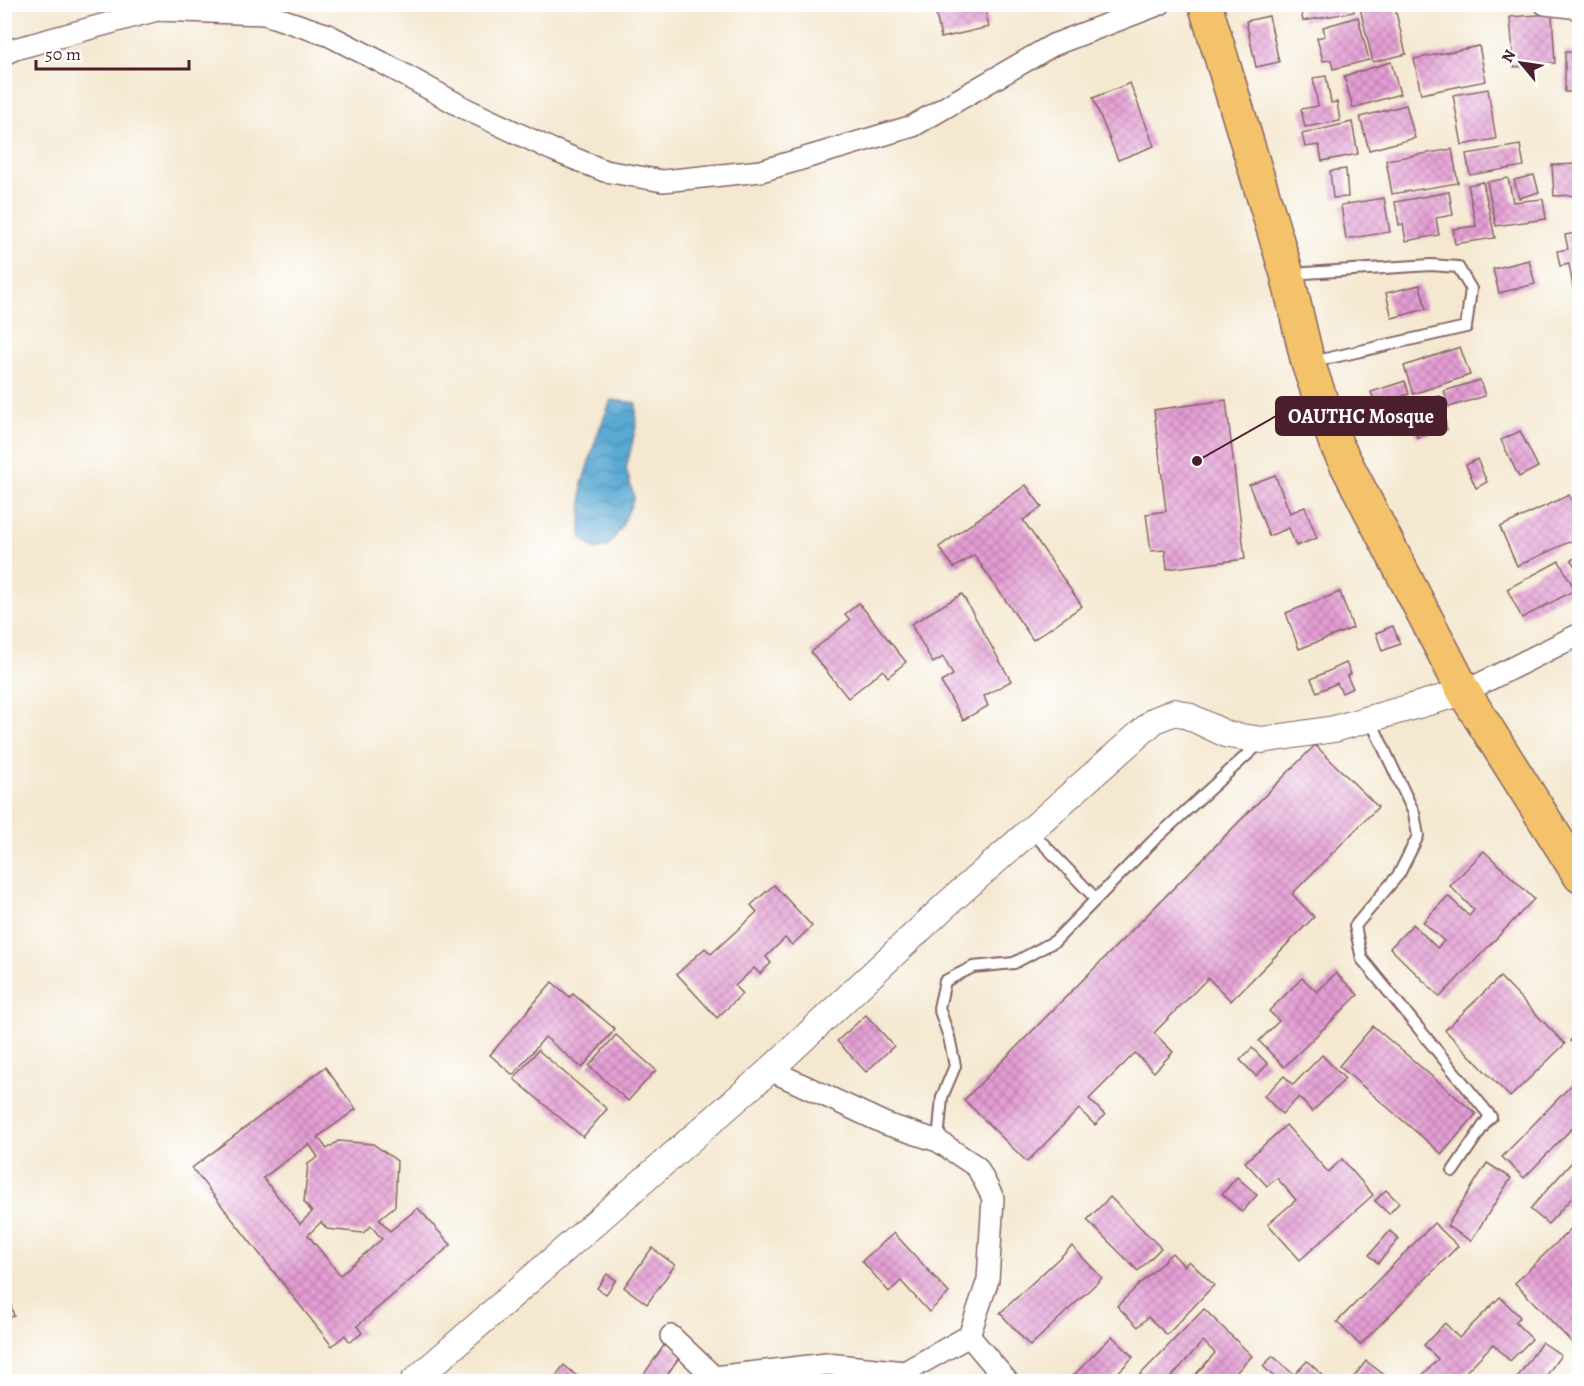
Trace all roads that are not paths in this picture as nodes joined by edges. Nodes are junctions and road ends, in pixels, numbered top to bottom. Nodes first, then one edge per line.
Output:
1 (1160, 4) edge
2 (1205, 4) edge
3 (1545, 4) edge
4 (1580, 8) edge
5 (4, 54) edge
6 (1287, 274) junction
7 (1308, 363) junction
8 (1580, 634) edge
9 (1464, 692) junction
10 (1370, 719) junction
11 (1262, 741) junction
12 (1029, 830) junction
13 (1580, 876) edge
14 (1096, 899) junction
15 (770, 1070) junction
16 (938, 1141) junction
17 (1453, 1171) dead end
18 (671, 1336) dead end
19 (969, 1336) junction
20 (902, 1377) edge
21 (714, 1379) edge
22 (413, 1382) edge
23 (1008, 1382) edge

1 - 5 street
2 - 6 main road
3 - 4 street
6 - 7 main road
6 - 7 lane
7 - 9 main road
8 - 9 street
9 - 10 street
9 - 13 main road
10 - 11 street
10 - 17 lane
11 - 12 street
11 - 14 lane
12 - 14 lane
12 - 15 street
14 - 16 lane
15 - 16 street
15 - 22 street
16 - 19 street
18 - 21 street
19 - 20 street
19 - 23 street
20 - 21 street

